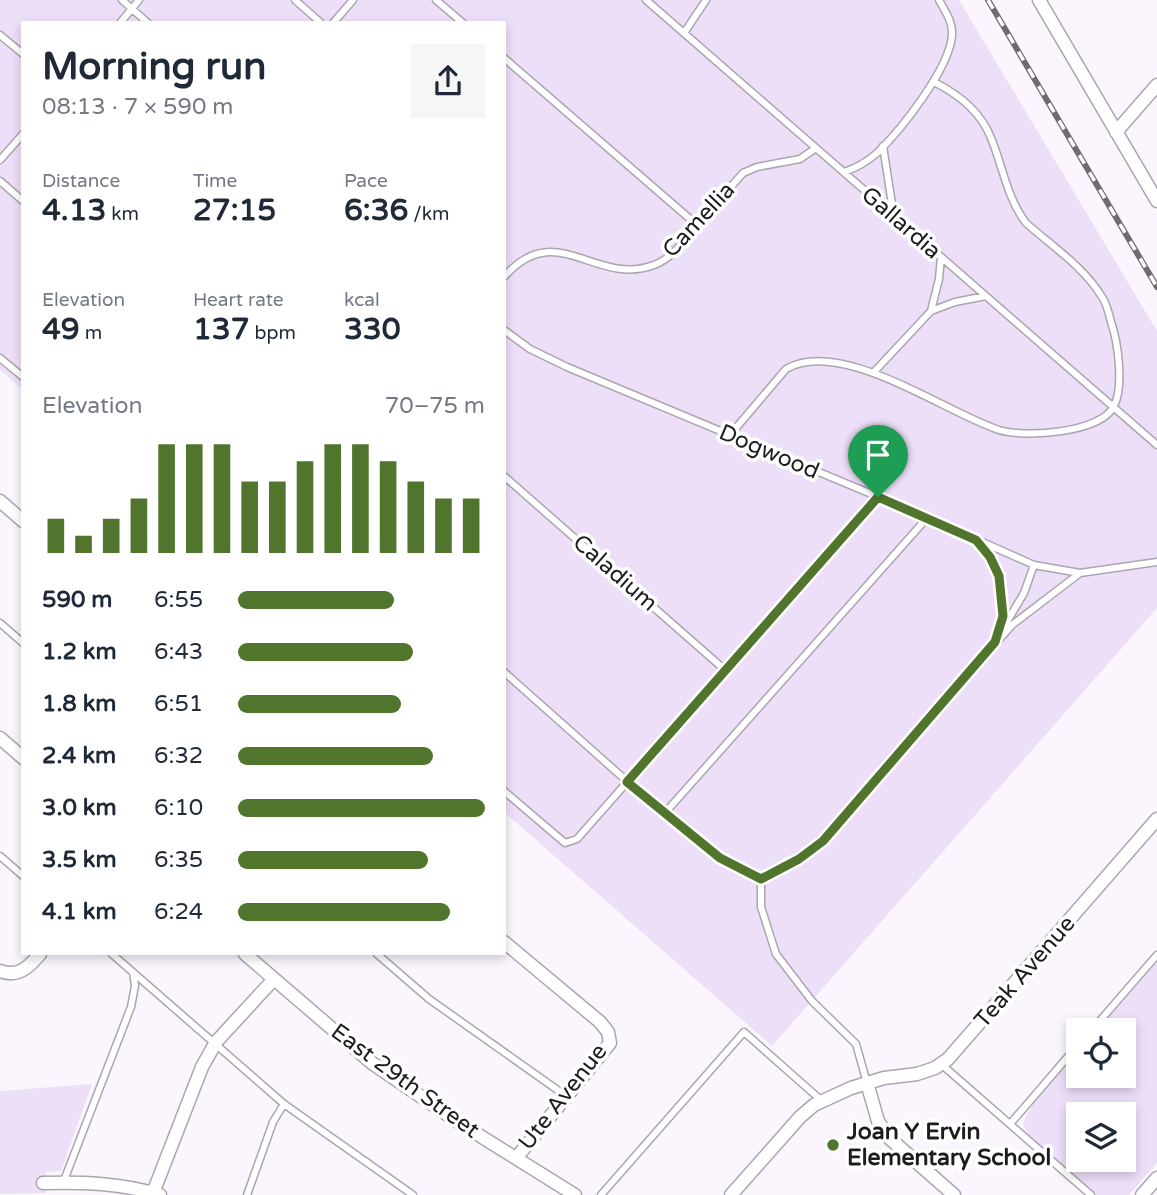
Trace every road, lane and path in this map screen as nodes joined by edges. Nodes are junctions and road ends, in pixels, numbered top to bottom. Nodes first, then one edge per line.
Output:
1 (122, 0) edge
2 (139, 0) edge
3 (295, 0) edge
4 (352, 0) edge
5 (436, 0) edge
6 (646, 0) edge
7 (706, 0) edge
8 (939, 0) edge
9 (1039, 0) edge
10 (132, 9) junction
11 (122, 21) edge
12 (146, 21) edge
13 (319, 21) edge
14 (335, 21) edge
15 (461, 21) edge
16 (684, 33) junction
17 (0, 34) edge
18 (21, 52) edge
19 (506, 60) edge
20 (934, 82) junction
21 (1157, 85) edge
22 (1116, 132) junction
23 (21, 136) edge
24 (883, 146) junction
25 (816, 148) junction
26 (0, 160) edge
27 (844, 172) junction
28 (0, 181) edge
29 (21, 199) edge
30 (1157, 201) edge
31 (894, 217) junction
32 (697, 225) junction
33 (941, 257) junction
34 (506, 275) edge
35 (986, 296) junction
36 (931, 311) junction
37 (506, 331) edge
38 (0, 358) edge
39 (874, 372) junction
40 (21, 375) edge
41 (1114, 408) junction
42 (730, 435) junction
43 (1157, 445) edge
44 (506, 478) edge
45 (878, 497) junction
46 (0, 501) edge
47 (927, 517) junction
48 (21, 519) edge
49 (976, 540) junction
50 (1157, 562) edge
51 (1034, 565) junction
52 (1080, 573) junction
53 (0, 623) edge
54 (21, 641) edge
55 (995, 642) junction
56 (725, 670) junction
57 (506, 674) edge
58 (0, 738) edge
59 (21, 756) edge
60 (627, 782) junction
61 (506, 793) edge
62 (664, 814) junction
63 (1157, 818) edge
64 (0, 856) edge
65 (21, 874) edge
66 (761, 879) junction
67 (506, 944) edge
68 (39, 955) edge
69 (113, 955) edge
70 (246, 955) edge
71 (378, 955) edge
72 (1157, 955) edge
73 (5, 972) edge
74 (133, 972) junction
75 (274, 979) junction
76 (1102, 1018) edge
77 (216, 1042) junction
78 (1066, 1059) edge
79 (941, 1064) junction
80 (867, 1083) junction
81 (566, 1096) junction
82 (822, 1101) junction
83 (284, 1104) junction
84 (1010, 1124) junction
85 (517, 1157) junction
86 (1157, 1178) edge
87 (43, 1183) dead end
88 (63, 1183) junction
89 (156, 1194) edge
90 (247, 1195) edge
91 (413, 1195) edge
92 (575, 1195) edge
93 (601, 1195) edge
94 (732, 1195) edge
95 (954, 1195) edge
96 (1091, 1195) edge
97 (1142, 1195) edge

1 - 10 lane
2 - 10 lane
3 - 13 lane
4 - 14 lane
5 - 15 lane
6 - 16 lane, Gallardia
7 - 16 lane
8 - 20 lane
9 - 22 street
10 - 11 lane
10 - 12 lane
16 - 25 lane, Gallardia
17 - 18 lane
19 - 32 lane
20 - 24 lane
20 - 41 lane
21 - 22 street
22 - 30 street
23 - 26 lane
24 - 27 lane
24 - 31 lane
25 - 27 lane, Gallardia
25 - 32 lane, Camellia
27 - 31 lane, Gallardia
28 - 29 lane
31 - 33 lane, Gallardia
32 - 34 lane, Camellia
33 - 35 lane, Gallardia
33 - 36 lane
35 - 36 lane
35 - 41 lane, Gallardia
36 - 39 lane
37 - 42 lane, Dogwood
38 - 40 lane
39 - 41 lane
39 - 42 lane
41 - 43 lane, Gallardia
42 - 45 lane, Dogwood
44 - 56 lane, Caladium
45 - 47 lane, Dogwood
45 - 56 lane
46 - 48 street
47 - 49 lane, Dogwood
47 - 62 lane
49 - 51 lane, Dogwood
49 - 55 lane
50 - 52 lane, Dogwood
51 - 52 lane, Dogwood
51 - 55 lane
52 - 55 lane
53 - 54 lane
55 - 66 lane
56 - 60 lane
57 - 60 lane
58 - 59 street
60 - 61 lane
60 - 62 lane
62 - 66 lane
63 - 79 street, Teak Avenue
64 - 65 lane
66 - 80 lane
67 - 81 street, Ute Avenue
68 - 73 street
69 - 74 lane
70 - 75 street, East 29th Street
71 - 81 lane
72 - 76 lane
74 - 77 lane
74 - 88 lane
75 - 77 street
75 - 85 street, East 29th Street
77 - 83 lane
77 - 89 street
78 - 84 lane
79 - 80 street, Teak Avenue
79 - 84 lane
80 - 82 street, Teak Avenue
80 - 95 street
81 - 85 street, Ute Avenue
82 - 93 lane
82 - 94 street
83 - 90 lane
83 - 91 lane
84 - 96 lane
85 - 92 street, East 29th Street
86 - 97 street
87 - 88 street
88 - 89 street

